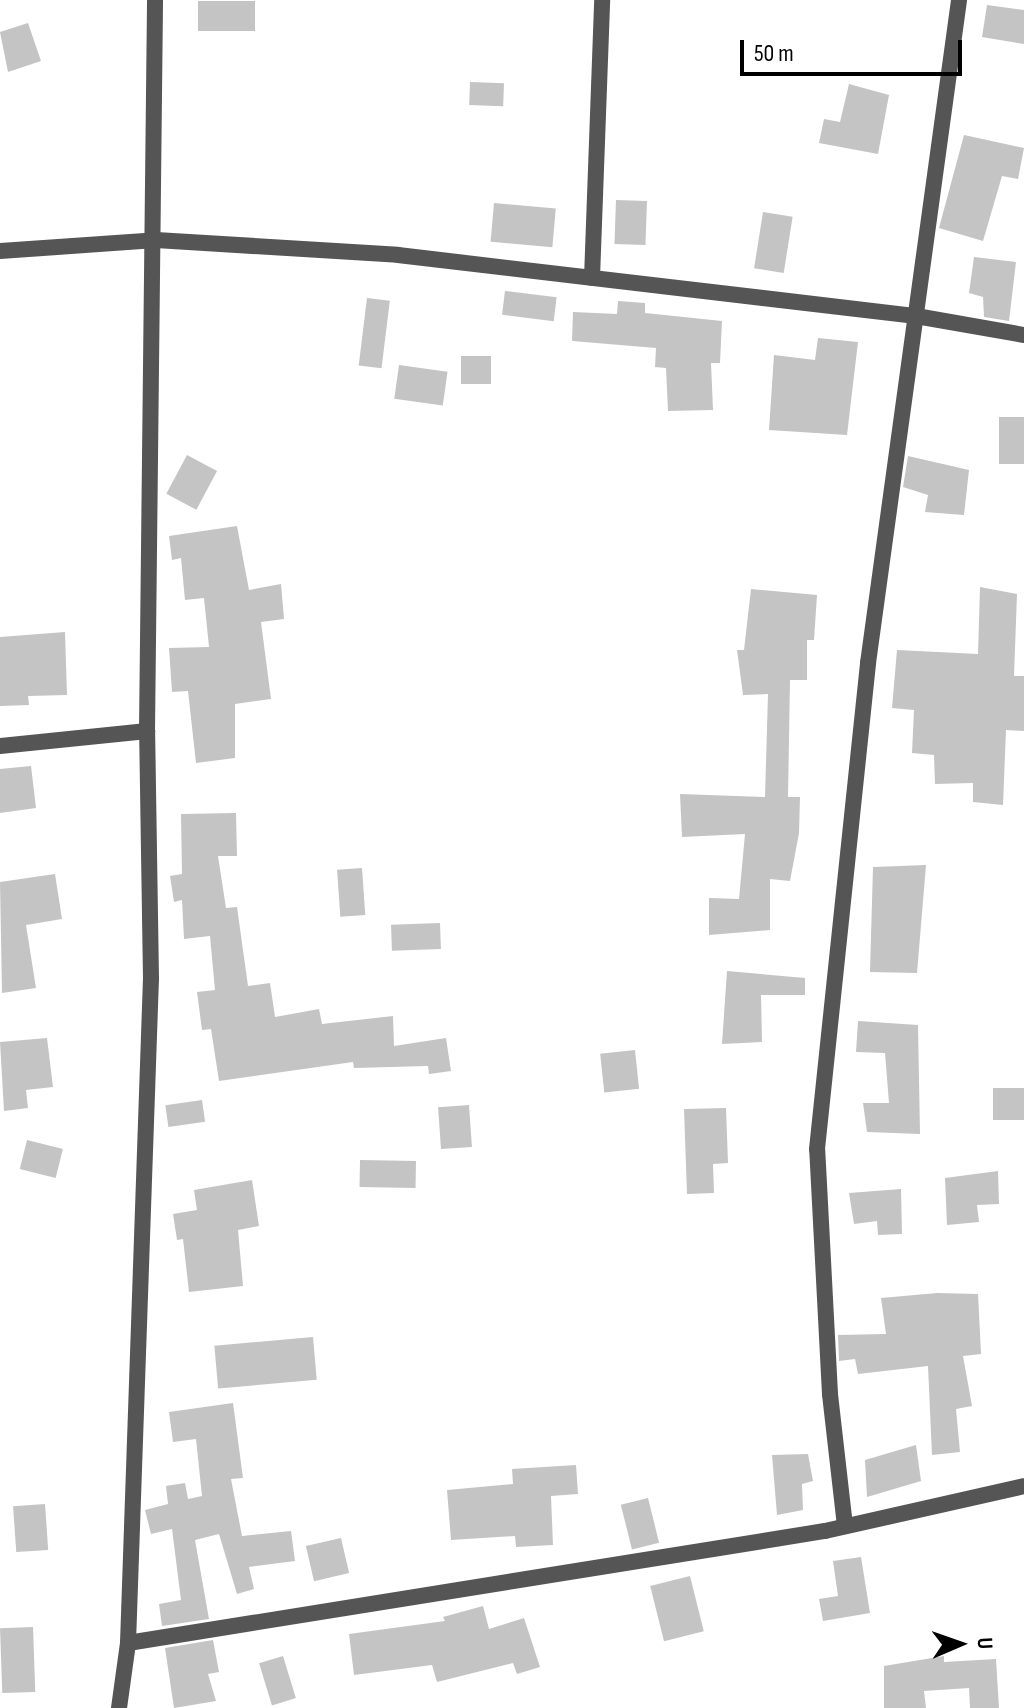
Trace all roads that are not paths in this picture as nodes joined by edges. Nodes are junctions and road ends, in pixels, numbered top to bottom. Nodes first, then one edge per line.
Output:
1 (155, 0) edge
2 (602, 0) edge
3 (959, 0) edge
4 (156, 240) junction
5 (0, 251) edge
6 (592, 278) junction
7 (916, 316) junction
8 (1024, 335) edge
9 (147, 731) junction
10 (0, 746) edge
11 (1024, 1486) edge
12 (845, 1526) junction
13 (128, 1643) junction
14 (119, 1708) edge

1 - 4 street
2 - 6 street
3 - 7 street
4 - 5 street
4 - 6 street
4 - 9 street
6 - 7 street
7 - 8 street
7 - 12 street
9 - 10 street
9 - 13 street
11 - 12 street
12 - 13 street
13 - 14 street

